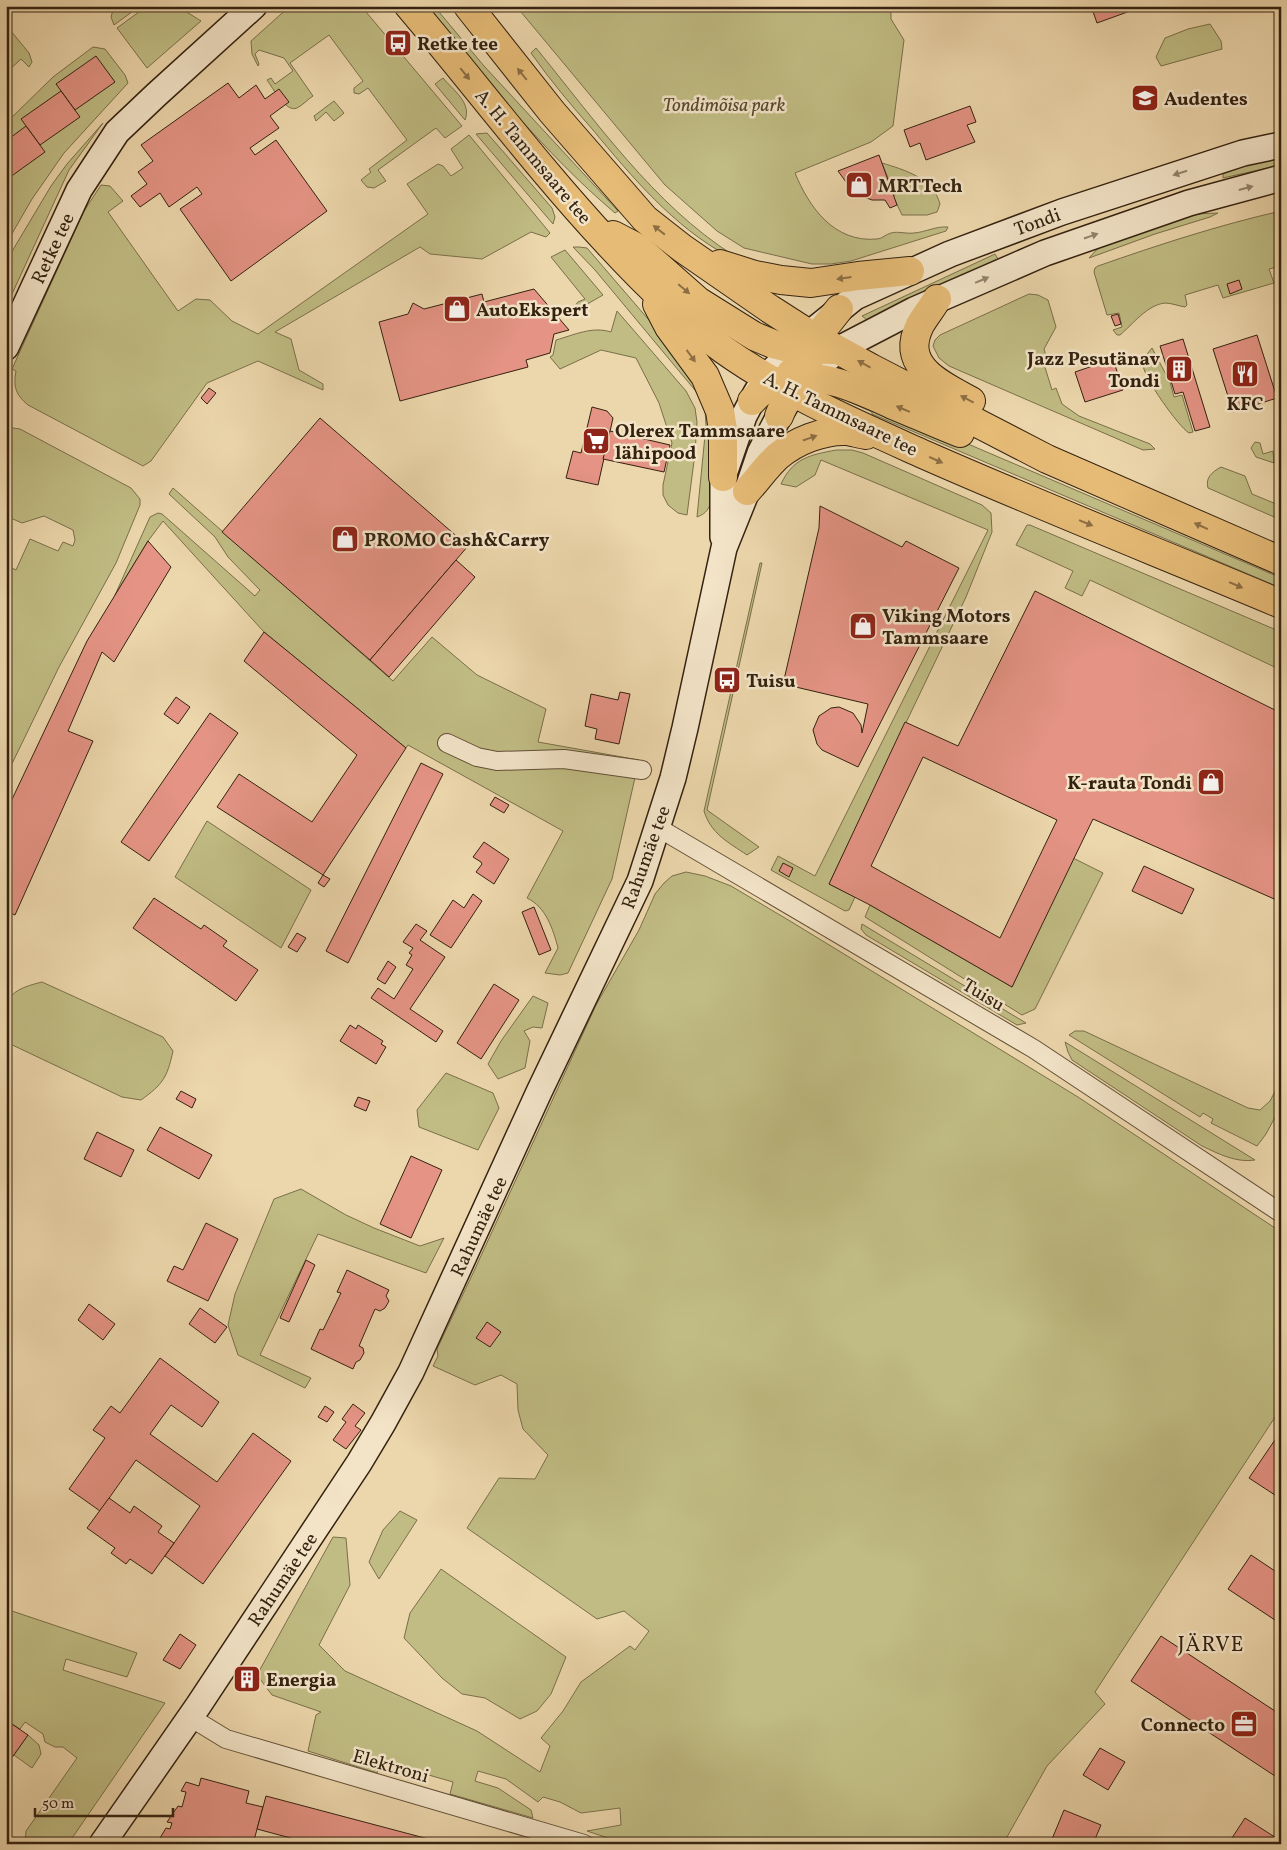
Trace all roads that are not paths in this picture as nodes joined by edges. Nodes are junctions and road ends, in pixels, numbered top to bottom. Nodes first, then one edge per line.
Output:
1 (254, 6) edge
2 (409, 6) edge
3 (468, 6) edge
4 (1281, 145) edge
5 (1281, 178) edge
6 (588, 222) junction
7 (682, 248) junction
8 (910, 271) junction
9 (646, 285) junction
10 (937, 299) junction
11 (839, 309) joint
12 (814, 344) junction
13 (6, 347) edge
14 (787, 383) junction
15 (752, 401) joint
16 (779, 416) joint
17 (892, 440) junction
18 (1047, 459) junction
19 (723, 477) junction
20 (747, 491) junction
21 (724, 548) junction
22 (1281, 561) edge
23 (1281, 604) edge
24 (447, 743) dead end
25 (642, 770) dead end
26 (657, 827) junction
27 (1281, 1213) edge
28 (190, 1718) junction
29 (102, 1844) edge
30 (584, 1844) edge

1 - 13 street, Retke tee
2 -> 6 main road, A. H. Tammsaare tee
7 -> 3 main road
4 -> 8 street, Tondi
10 -> 5 street, Tondi
6 - 9 main road, A. H. Tammsaare tee
6 -> 12 main road
8 -> 7 main road
7 - 12 main road
8 - 11 street, Tondi
9 - 14 main road, A. H. Tammsaare tee
9 -> 19 main road
10 - 12 street, Tondi
18 -> 10 main road
11 - 12 main road
12 - 14 main road
12 - 14 street, Tondi
18 -> 12 main road
14 - 15 main road
14 - 16 main road
14 - 17 main road, A. H. Tammsaare tee
18 -> 14 main road
15 - 19 street, Rahumäe tee
16 - 20 street, Rahumäe tee
20 -> 17 main road
17 -> 23 main road, A. H. Tammsaare tee
22 -> 18 main road
19 - 21 street, Rahumäe tee
20 - 21 street, Rahumäe tee
21 - 26 street, Rahumäe tee
24 - 25 street
26 - 27 street, Tuisu
26 - 28 street, Rahumäe tee
28 - 29 street, Rahumäe tee
28 - 30 street, Elektroni

